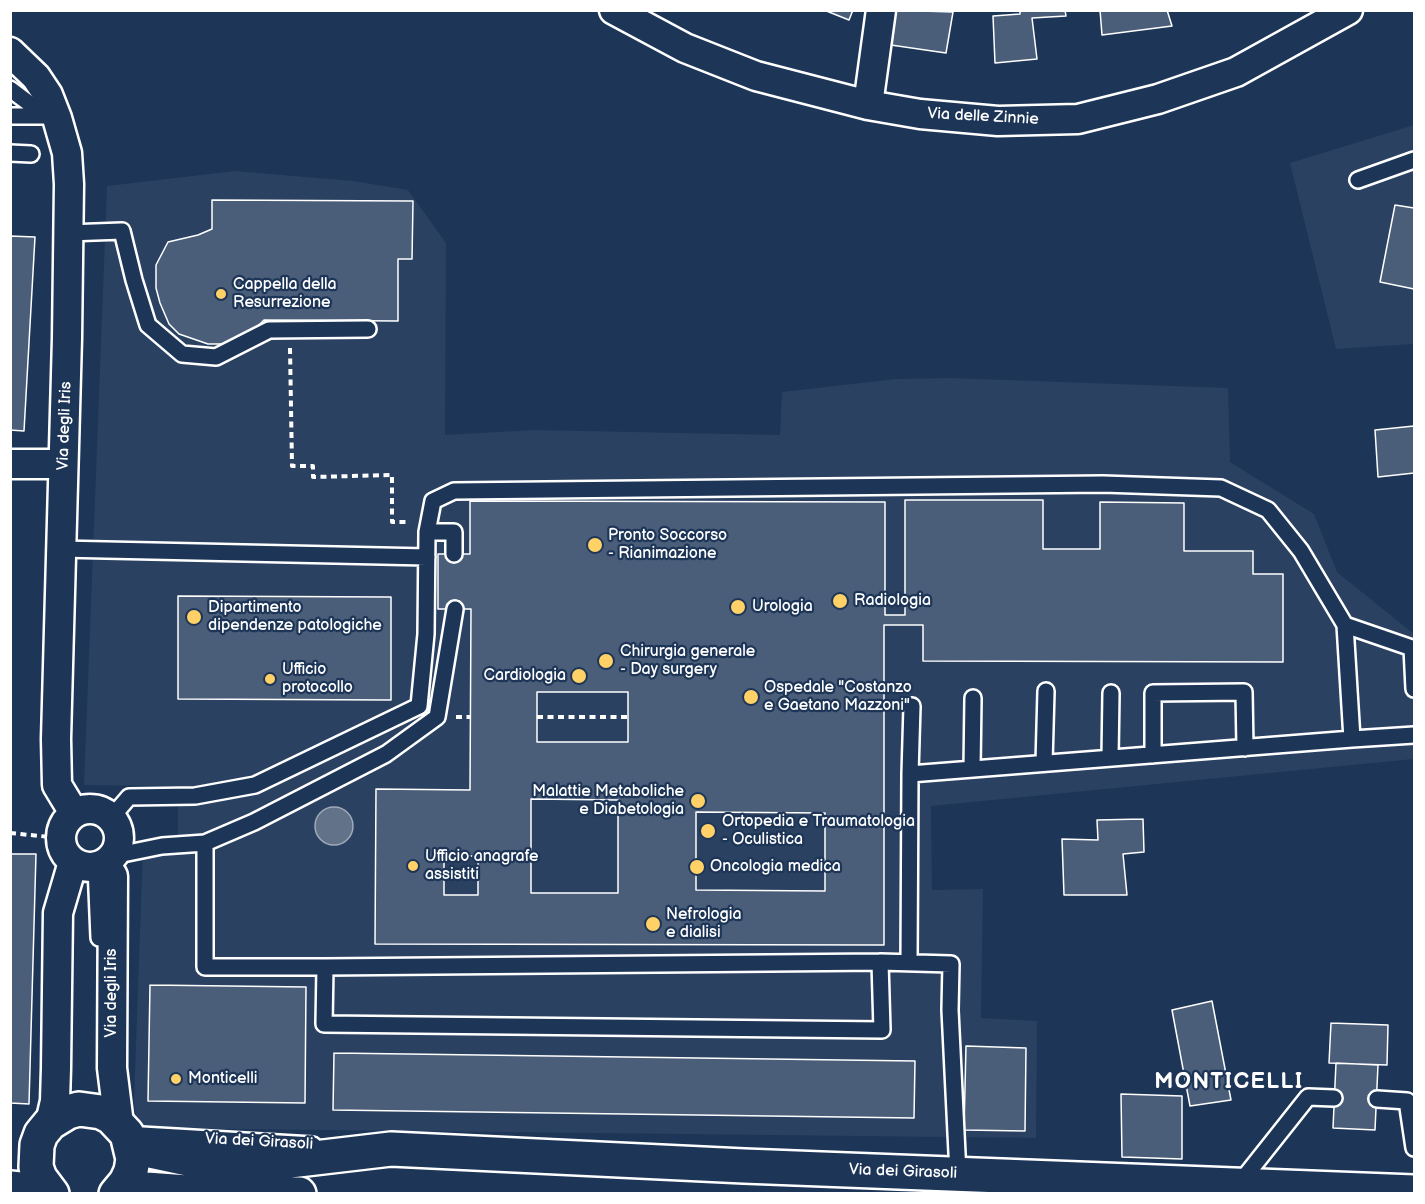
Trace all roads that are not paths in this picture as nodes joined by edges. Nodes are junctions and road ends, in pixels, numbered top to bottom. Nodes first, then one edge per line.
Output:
1 (614, 10) edge
2 (880, 10) edge
3 (1348, 10) edge
4 (10, 52) edge
5 (10, 90) edge
6 (868, 105) junction
7 (10, 116) edge
8 (52, 117) junction
9 (10, 153) edge
10 (31, 154) dead end
11 (1414, 160) edge
12 (1358, 180) dead end
13 (68, 233) junction
14 (368, 329) dead end
15 (10, 464) edge
16 (63, 464) junction
17 (428, 527) junction
18 (60, 549) junction
19 (454, 554) dead end
20 (427, 557) junction
21 (454, 609) dead end
22 (1345, 625) junction
23 (1414, 688) edge
24 (1046, 691) dead end
25 (1110, 693) dead end
26 (973, 698) dead end
27 (419, 706) junction
28 (912, 706) dead end
29 (437, 717) junction
30 (1414, 735) edge
31 (1352, 739) junction
32 (1245, 748) junction
33 (1154, 755) junction
34 (1110, 758) junction
35 (1044, 764) junction
36 (972, 769) junction
37 (910, 774) junction
38 (74, 813) junction
39 (111, 818) junction
40 (205, 843) junction
41 (89, 857) junction
42 (880, 962) junction
43 (909, 963) junction
44 (325, 967) junction
45 (1334, 1098) dead end
46 (1377, 1099) dead end
47 (120, 1129) junction
48 (34, 1134) edge
49 (1414, 1148) edge
50 (958, 1174) junction
51 (33, 1185) edge
52 (1238, 1185) junction
53 (1414, 1192) edge
54 (117, 1193) edge
55 (299, 1194) edge

1 - 6 street, Via delle Zinnie
2 - 6 street
3 - 6 street, Via delle Zinnie
4 - 8 street, Via degli Iris
5 - 8 lane
7 - 8 lane
8 - 13 street, Via degli Iris
9 - 10 lane
11 - 12 lane
13 - 14 lane
13 - 16 street, Via degli Iris
15 - 16 street
16 - 18 street, Via degli Iris
17 - 19 lane
17 - 20 lane
17 - 22 lane
18 - 20 lane
18 - 38 street, Via degli Iris
20 - 27 lane
21 - 29 lane
22 - 23 lane
22 - 31 lane
24 - 35 lane
25 - 34 lane
26 - 36 lane
27 - 29 lane
27 - 39 lane
28 - 37 lane
29 - 40 lane
30 - 31 lane
31 - 32 lane
32 - 33 lane
32 - 33 lane
33 - 34 lane
34 - 35 lane
35 - 36 lane
36 - 37 lane
37 - 43 lane
38 - 39 street
38 - 41 street, Via degli Iris
39 - 41 street, Via degli Iris
40 - 41 lane
40 - 44 lane
41 - 47 street, Via degli Iris
41 - 48 street, Via degli Iris
42 - 43 lane
42 - 44 lane
42 - 44 lane
43 - 50 lane
45 - 52 lane
46 - 49 lane
47 - 48 main road, Via dei Girasoli
47 - 50 main road, Via dei Girasoli
47 - 54 main road
48 - 51 main road
50 - 52 main road, Via dei Girasoli
52 - 53 main road, Via dei Girasoli
54 - 55 main road

